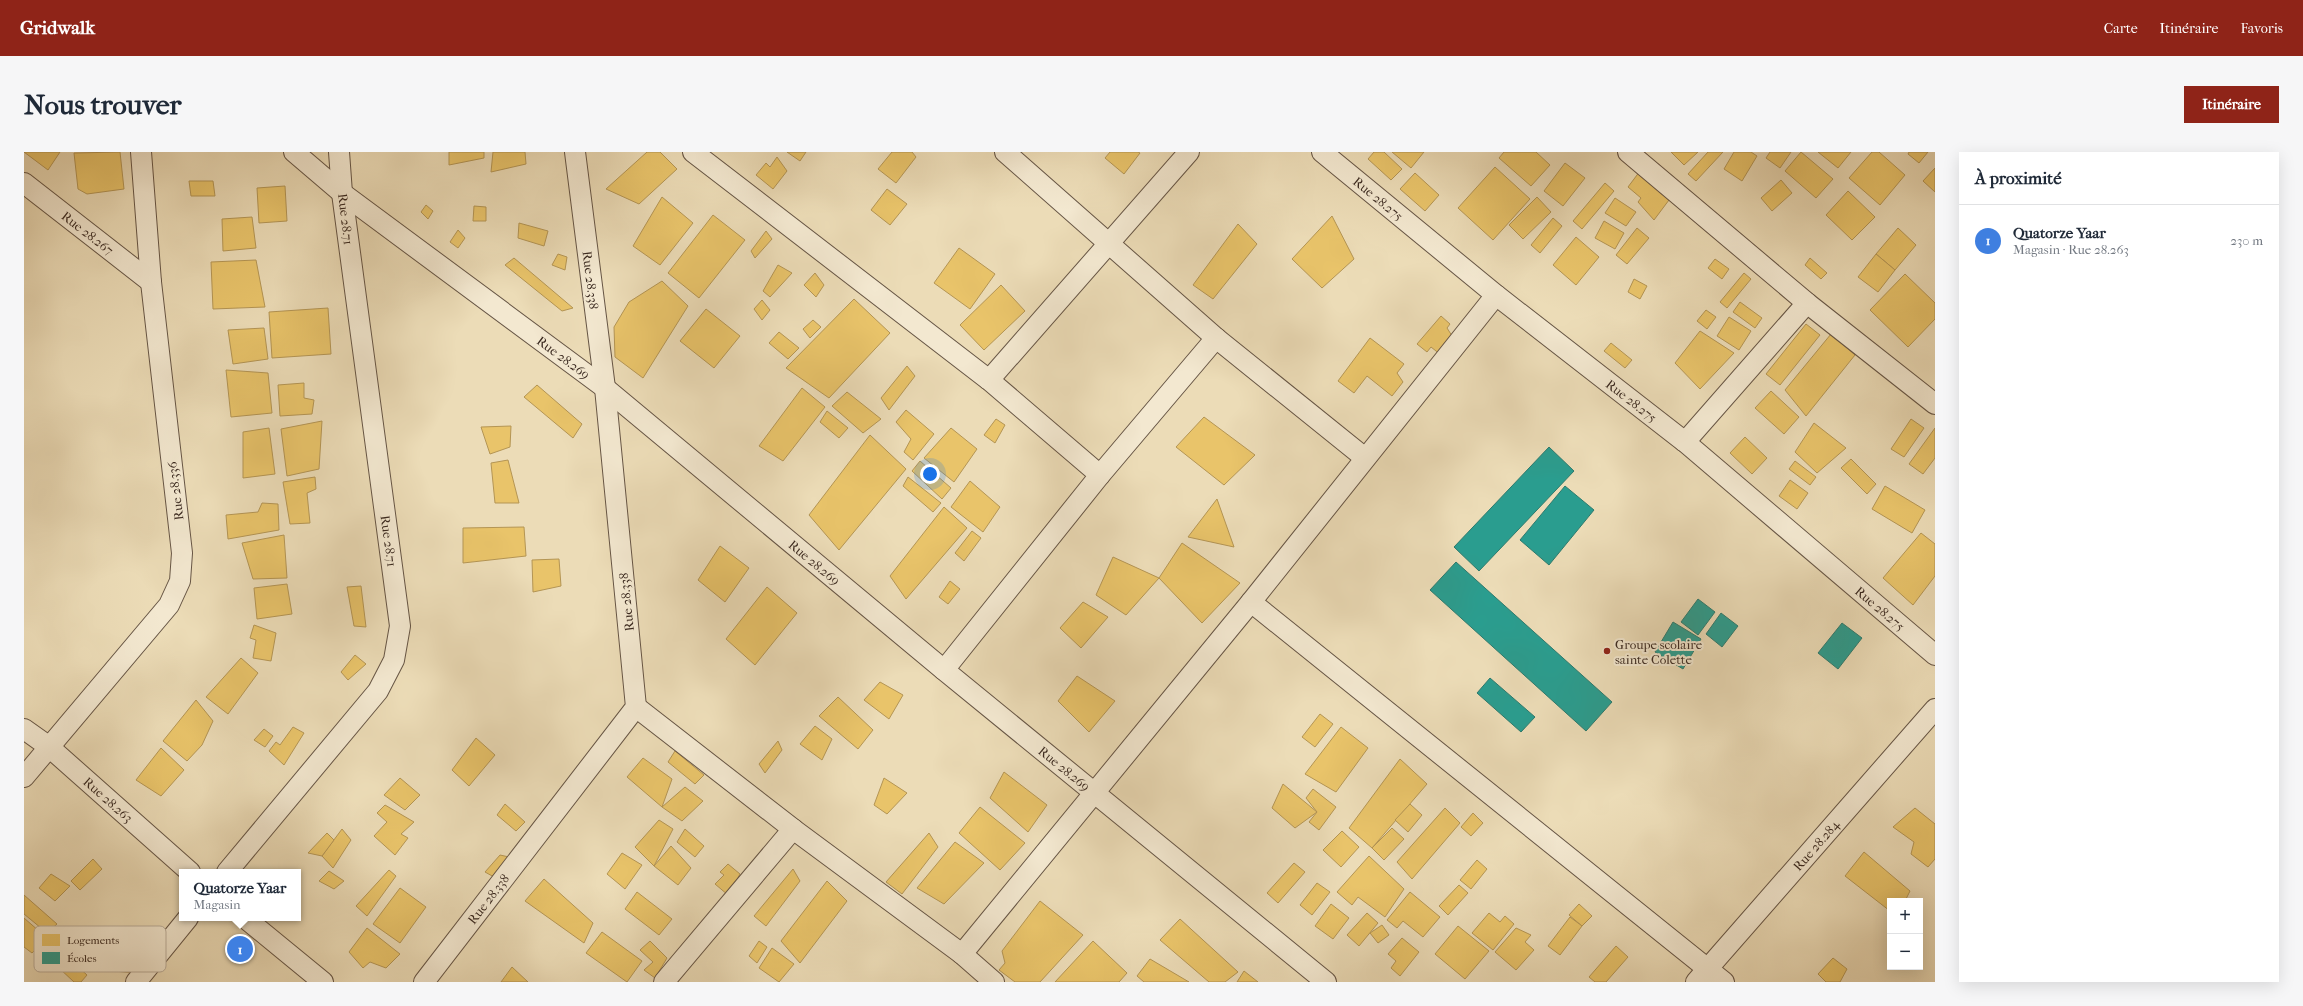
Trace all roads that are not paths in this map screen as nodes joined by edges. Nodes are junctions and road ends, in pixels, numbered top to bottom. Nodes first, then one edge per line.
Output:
1 (141, 152) edge
2 (294, 152) edge
3 (340, 152) edge
4 (575, 152) edge
5 (693, 152) edge
6 (1005, 152) edge
7 (1188, 152) edge
8 (1322, 152) edge
9 (1628, 152) edge
10 (24, 184) edge
11 (342, 193) junction
12 (1108, 242) junction
13 (151, 282) junction
14 (1496, 295) junction
15 (1807, 303) junction
16 (1216, 338) junction
17 (989, 380) junction
18 (605, 388) junction
19 (1935, 403) edge
20 (1685, 442) junction
21 (1365, 458) junction
22 (1100, 475) junction
23 (1251, 602) junction
24 (1935, 655) edge
25 (944, 670) junction
26 (636, 707) junction
27 (1935, 709) edge
28 (24, 729) edge
29 (48, 746) junction
30 (24, 777) edge
31 (1094, 793) junction
32 (793, 829) junction
33 (187, 869) edge
34 (230, 869) edge
35 (186, 921) edge
36 (249, 921) edge
37 (166, 945) edge
38 (962, 954) junction
39 (144, 972) edge
40 (1702, 975) edge
41 (136, 982) edge
42 (323, 982) edge
43 (424, 982) edge
44 (664, 982) edge
45 (994, 982) edge
46 (1326, 982) edge
47 (1724, 982) edge

1 - 13 street, Rue 28.336
2 - 11 street, Rue 28.269
3 - 11 street, Rue 28.71
4 - 18 street, Rue 28.338
5 - 17 street
6 - 12 street
7 - 12 street
8 - 14 street, Rue 28.275
9 - 15 street
10 - 13 street, Rue 28.267
11 - 18 street, Rue 28.269
11 - 34 street, Rue 28.71
12 - 16 street
12 - 17 street
13 - 29 street, Rue 28.336
14 - 20 street, Rue 28.275
14 - 21 street
15 - 19 street
15 - 20 street
16 - 21 street
16 - 22 street
17 - 22 street
18 - 25 street, Rue 28.269
18 - 26 street, Rue 28.338
20 - 24 street, Rue 28.275
21 - 23 street
22 - 25 street
23 - 31 street
23 - 40 street
25 - 31 street, Rue 28.269
26 - 32 street
26 - 43 street, Rue 28.338
27 - 40 street, Rue 28.284
28 - 29 street, Rue 28.263
29 - 30 street, Rue 28.336
29 - 33 street, Rue 28.263
31 - 38 street
31 - 46 street, Rue 28.269
32 - 38 street
32 - 44 street
35 - 37 street
36 - 42 street
38 - 45 street
39 - 41 street
40 - 47 street

